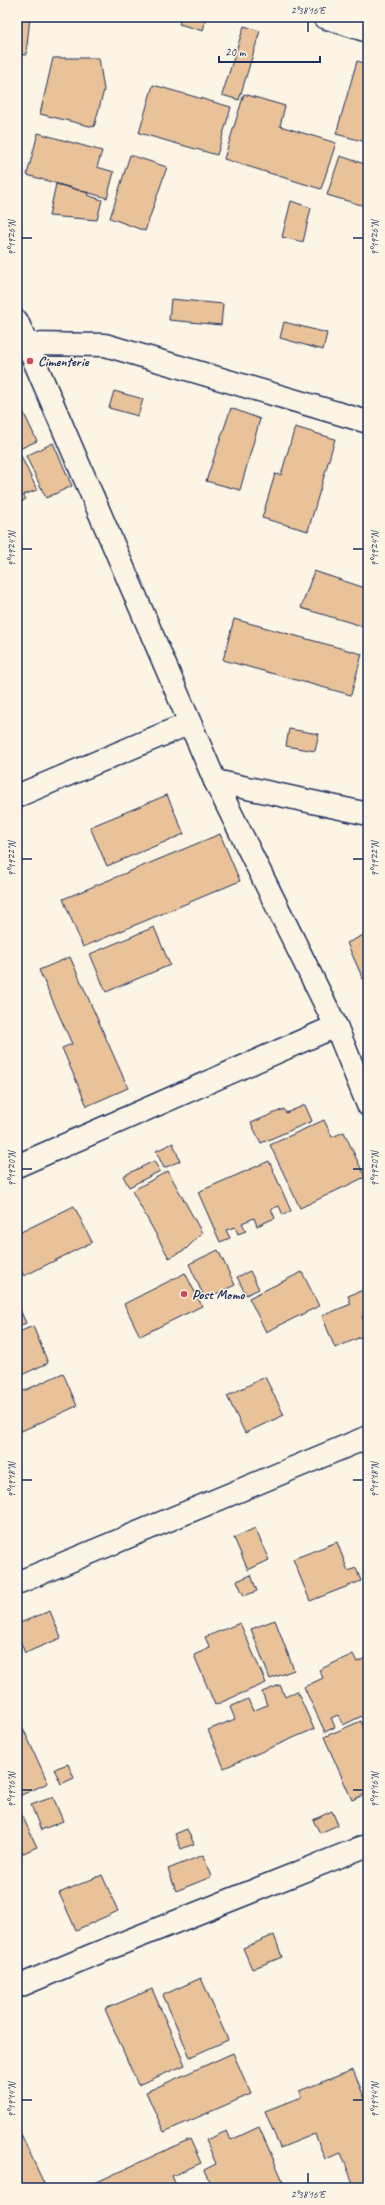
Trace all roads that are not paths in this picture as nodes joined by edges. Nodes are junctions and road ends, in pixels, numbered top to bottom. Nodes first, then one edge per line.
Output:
1 (324, 17) edge
2 (368, 31) edge
3 (17, 322) edge
4 (22, 346) edge
5 (368, 422) edge
6 (190, 723) junction
7 (215, 781) junction
8 (17, 796) edge
9 (368, 814) edge
10 (336, 1026) junction
11 (368, 1105) edge
12 (17, 1166) edge
13 (368, 1437) edge
14 (17, 1582) edge
15 (368, 1846) edge
16 (17, 1988) edge

1 - 2 street
3 - 4 street
4 - 5 street
4 - 6 street
6 - 7 street
6 - 8 street
7 - 9 street
7 - 10 street
10 - 11 street
10 - 12 street
13 - 14 street
15 - 16 street

